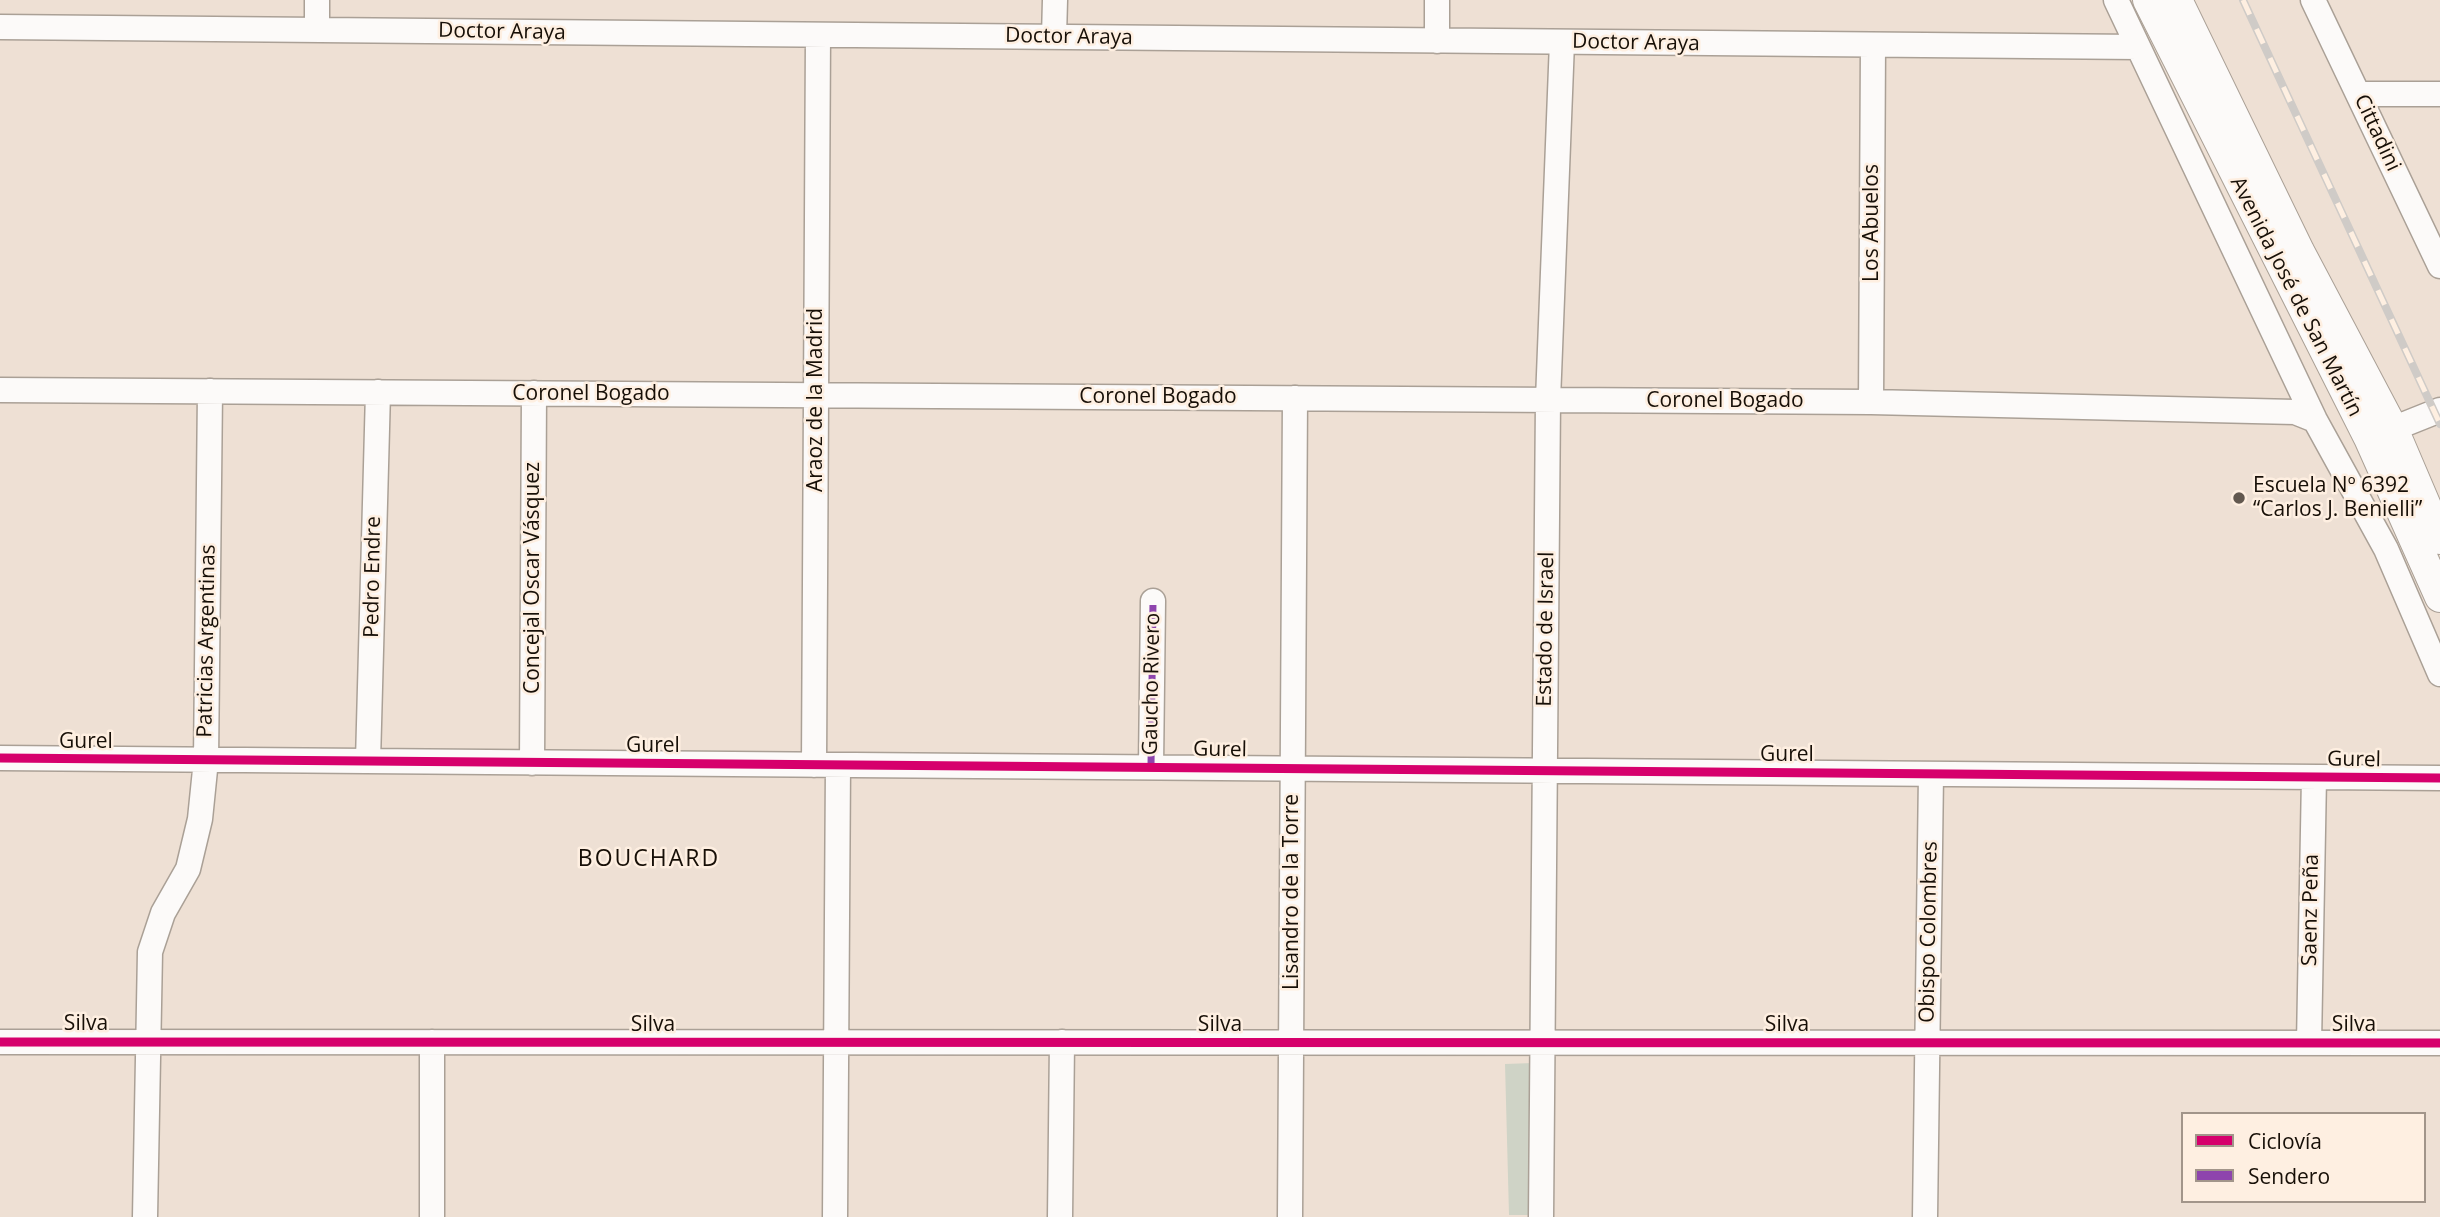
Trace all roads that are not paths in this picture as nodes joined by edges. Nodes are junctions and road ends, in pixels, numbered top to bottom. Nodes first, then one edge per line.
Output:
1 (317, 0) edge
2 (1055, 0) edge
3 (1437, 0) edge
4 (2116, 0) edge
5 (2148, 0) edge
6 (2178, 0) edge
7 (2313, 0) edge
8 (0, 27) edge
9 (317, 30) junction
10 (818, 35) junction
11 (1054, 37) junction
12 (1437, 41) junction
13 (1562, 42) junction
14 (1873, 45) junction
15 (2138, 47) junction
16 (2358, 94) junction
17 (2440, 94) edge
18 (2440, 266) edge
19 (0, 390) edge
20 (210, 391) junction
21 (378, 392) junction
22 (534, 393) junction
23 (816, 395) junction
24 (1295, 398) junction
25 (1548, 400) junction
26 (1871, 402) junction
27 (2440, 410) edge
28 (2315, 420) junction
29 (2381, 434) junction
30 (2440, 539) edge
31 (2440, 597) edge
32 (1153, 601) dead end
33 (2440, 674) edge
34 (0, 758) edge
35 (206, 760) junction
36 (368, 761) junction
37 (532, 763) junction
38 (826, 765) junction
39 (1151, 766) junction
40 (1293, 769) junction
41 (1545, 771) junction
42 (1931, 774) junction
43 (2314, 777) junction
44 (2440, 778) edge
45 (0, 1042) edge
46 (147, 1042) junction
47 (432, 1042) junction
48 (836, 1042) junction
49 (1062, 1042) junction
50 (1291, 1042) junction
51 (1542, 1043) junction
52 (1927, 1043) junction
53 (2309, 1043) junction
54 (2440, 1043) edge
55 (145, 1217) edge
56 (432, 1217) edge
57 (835, 1217) edge
58 (1060, 1217) edge
59 (1290, 1217) edge
60 (1541, 1217) edge
61 (1925, 1217) edge

1 - 9 street
2 - 11 street
3 - 12 street
4 - 15 street
5 - 29 main road, Avenida José de San Martín
6 - 29 main road, Avenida José de San Martín
7 - 16 street, Cittadini
8 - 9 street, Doctor Araya
9 - 10 street, Doctor Araya
10 - 11 street, Doctor Araya
10 - 23 street, Araoz de la Madrid
11 - 12 street, Doctor Araya
12 - 13 street, Doctor Araya
13 - 14 street, Doctor Araya
13 - 25 street, Estado de Israel
14 - 15 street, Doctor Araya
14 - 26 street, Los Abuelos
15 - 28 street
16 - 17 street
16 - 18 street, Cittadini
19 - 20 street, Coronel Bogado
20 - 21 street, Coronel Bogado
20 - 35 street, Patricias Argentinas
21 - 22 street, Coronel Bogado
21 - 36 street, Pedro Endre
22 - 23 street, Coronel Bogado
22 - 37 street, Concejal Oscar Vásquez
23 - 24 street, Coronel Bogado
23 - 38 street, Araoz de la Madrid
24 - 25 street, Coronel Bogado
24 - 40 street, Lisandro de la Torre
25 - 26 street, Coronel Bogado
25 - 41 street, Estado de Israel
26 - 28 street, Coronel Bogado
27 - 29 street
28 - 33 street
29 - 30 main road, Avenida José de San Martín
29 - 31 main road, Avenida José de San Martín
32 - 39 street, Gaucho Rivero
34 - 35 street, Gurel
35 - 36 street, Gurel
35 - 46 street, Patricias Argentinas
36 - 37 street, Gurel
37 - 38 street, Gurel
38 - 39 street, Gurel
38 - 48 street, Araoz de la Madrid
39 - 40 street, Gurel
40 - 41 street, Gurel
40 - 50 street, Lisandro de la Torre
41 - 42 street, Gurel
41 - 51 street, Estado de Israel
42 - 43 street, Gurel
42 - 52 street, Obispo Colombres
43 - 44 street, Gurel
43 - 53 street, Saenz Peña
45 - 46 street, Silva
46 - 47 street, Silva
46 - 55 street, Patricias Argentinas
47 - 48 street, Silva
47 - 56 street
48 - 49 street, Silva
48 - 57 street, Araoz de la Madrid
49 - 50 street, Silva
49 - 58 street
50 - 51 street, Silva
50 - 59 street, Lisandro de la Torre
51 - 52 street, Silva
51 - 60 street, Estado de Israel
52 - 53 street, Silva
52 - 61 street, Obispo Colombres
53 - 54 street, Silva

